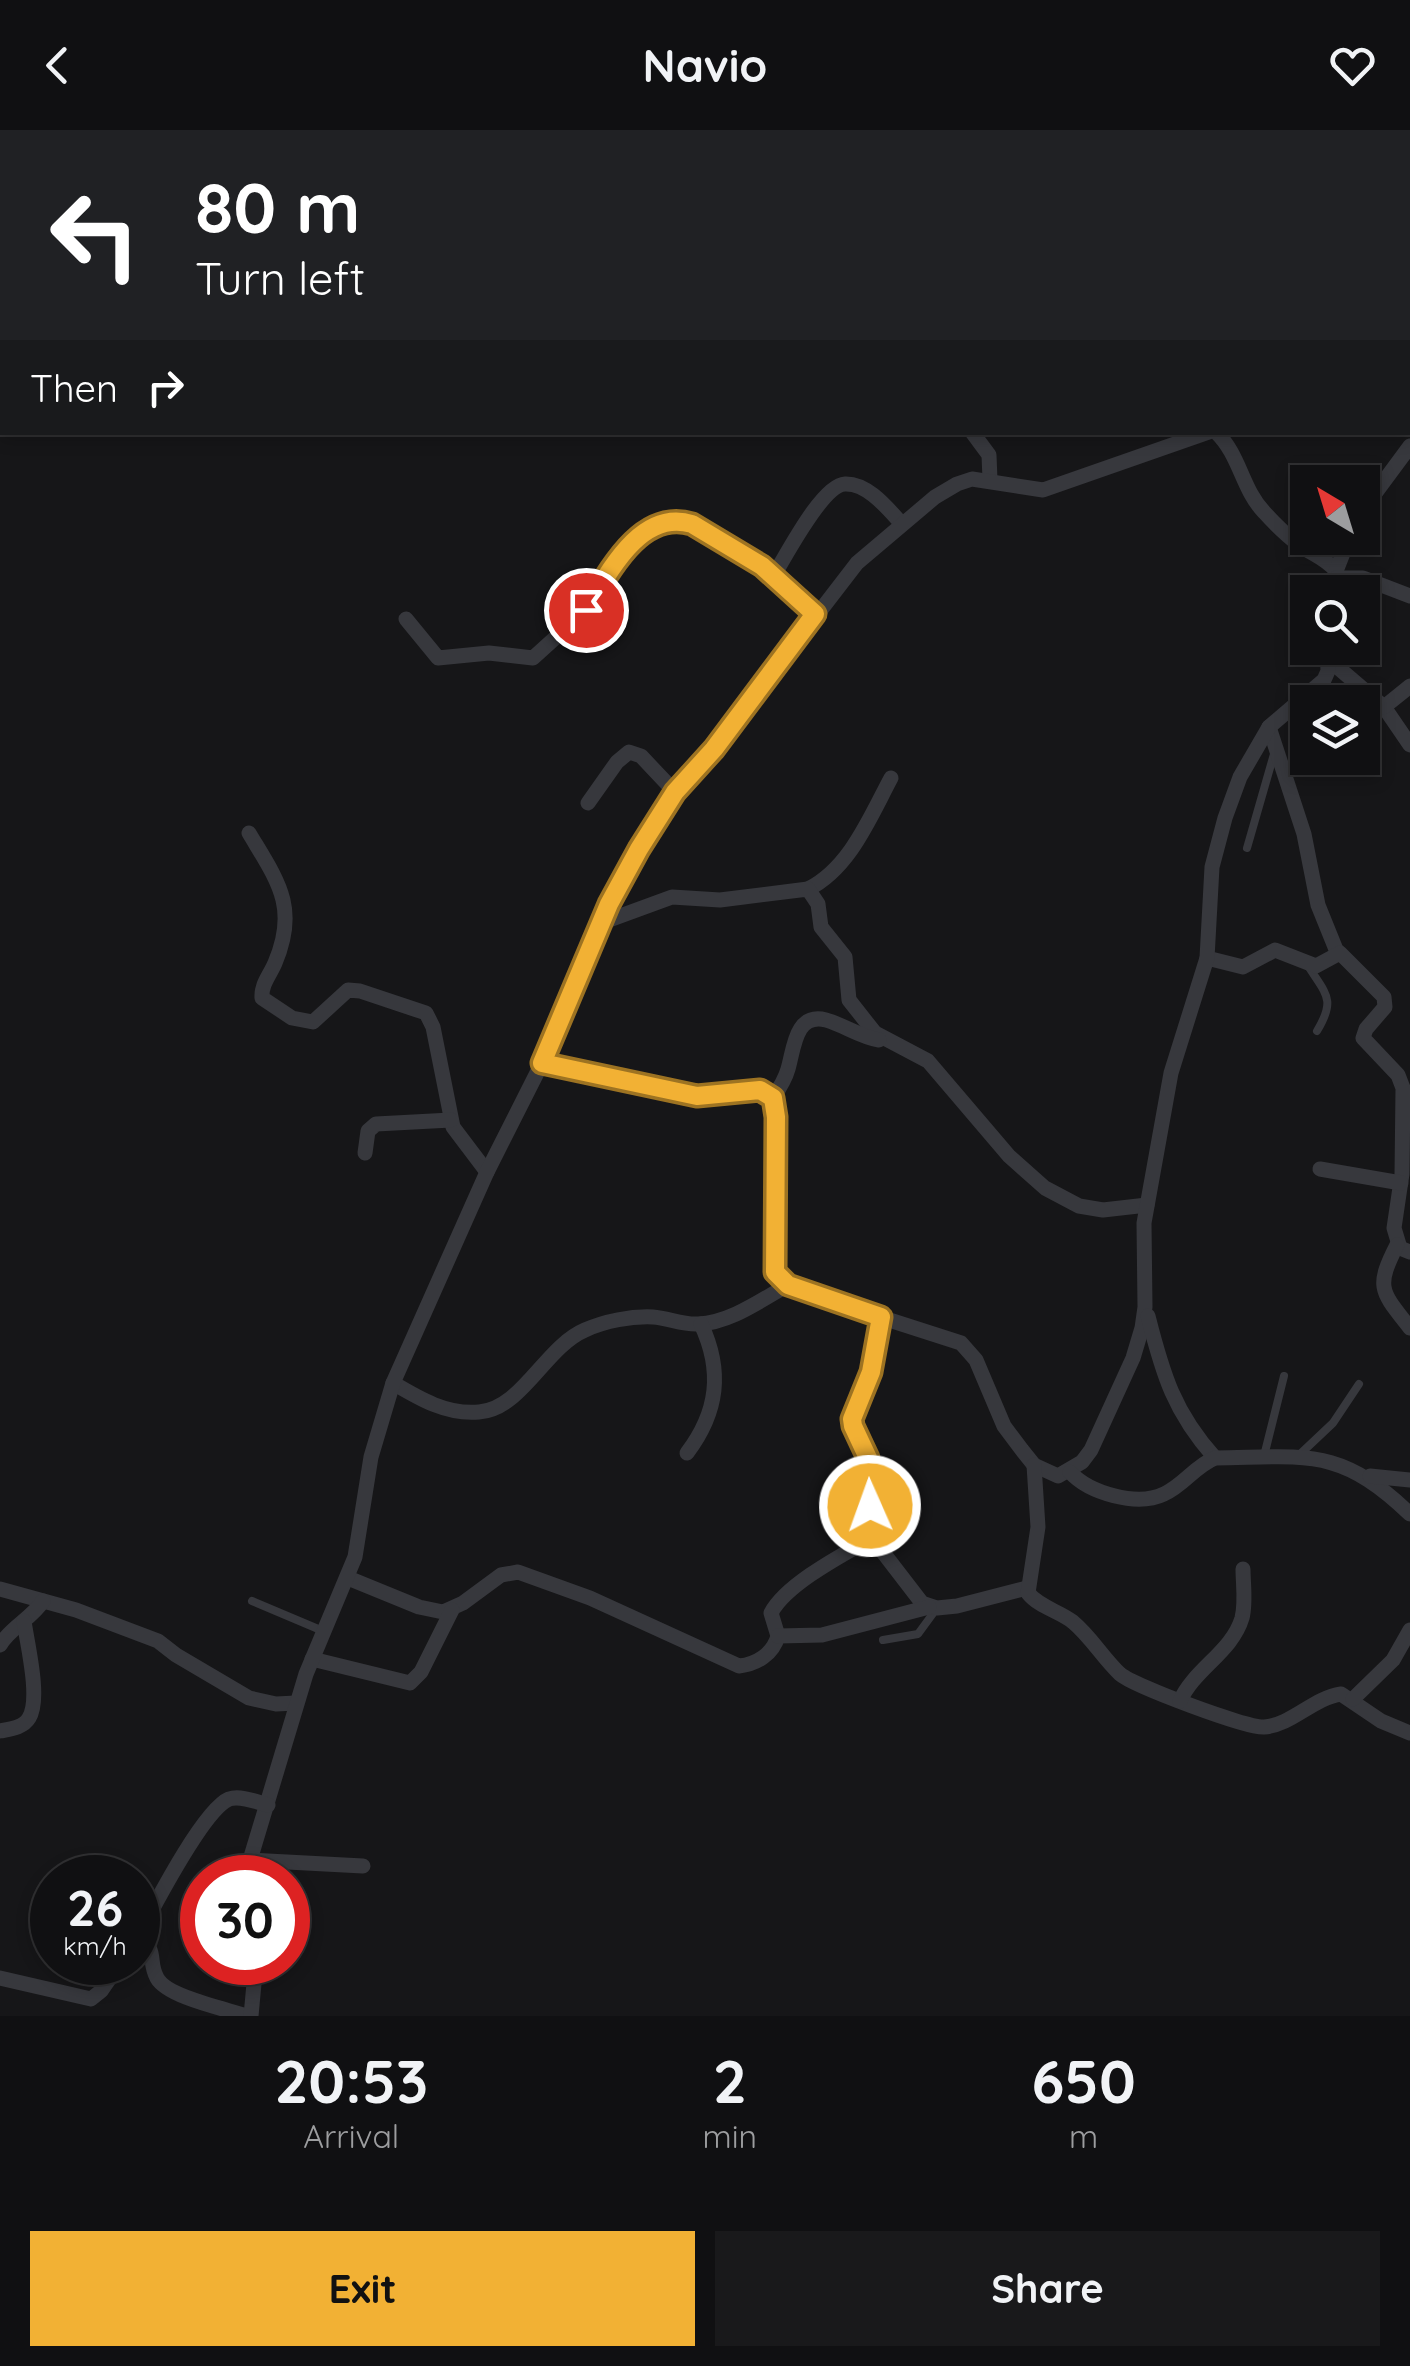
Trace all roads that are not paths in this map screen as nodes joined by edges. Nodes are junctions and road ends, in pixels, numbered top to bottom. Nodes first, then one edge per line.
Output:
1 (975, 435) edge
2 (1203, 435) edge
3 (1215, 435) edge
4 (1407, 458) edge
5 (990, 480) junction
6 (1380, 490) edge
7 (902, 524) junction
8 (774, 575) junction
9 (1333, 575) edge
10 (1380, 584) edge
11 (1410, 596) edge
12 (815, 614) junction
13 (406, 619) dead end
14 (1326, 665) edge
15 (1339, 665) edge
16 (1410, 686) edge
17 (1384, 708) junction
18 (1269, 727) junction
19 (1276, 745) junction
20 (1410, 745) edge
21 (891, 778) dead end
22 (675, 792) junction
23 (588, 803) dead end
24 (249, 833) dead end
25 (1248, 848) dead end
26 (808, 888) junction
27 (600, 923) junction
28 (1337, 952) junction
29 (1208, 958) junction
30 (1307, 964) junction
31 (1317, 1031) dead end
32 (883, 1039) junction
33 (542, 1063) junction
34 (773, 1098) junction
35 (451, 1120) junction
36 (364, 1154) dead end
37 (1320, 1169) dead end
38 (487, 1172) junction
39 (1401, 1183) junction
40 (1147, 1205) junction
41 (1403, 1248) edge
42 (788, 1285) junction
43 (1146, 1308) junction
44 (881, 1317) junction
45 (701, 1324) junction
46 (1410, 1328) edge
47 (1284, 1376) dead end
48 (393, 1383) junction
49 (1360, 1384) dead end
50 (687, 1453) dead end
51 (1264, 1456) junction
52 (1296, 1456) junction
53 (1215, 1458) junction
54 (1034, 1465) junction
55 (1070, 1472) junction
56 (1366, 1476) junction
57 (1410, 1480) edge
58 (1410, 1514) edge
59 (872, 1538) junction
60 (1243, 1569) dead end
61 (348, 1578) junction
62 (1027, 1588) junction
63 (0, 1590) edge
64 (43, 1600) junction
65 (252, 1601) dead end
66 (933, 1608) junction
67 (452, 1610) junction
68 (24, 1620) junction
69 (1410, 1630) edge
70 (324, 1631) junction
71 (778, 1636) junction
72 (883, 1640) dead end
73 (0, 1646) edge
74 (312, 1659) junction
75 (1353, 1699) junction
76 (1180, 1701) junction
77 (296, 1703) junction
78 (0, 1731) edge
79 (1410, 1733) edge
80 (268, 1804) junction
81 (252, 1855) edge
82 (310, 1863) edge
83 (363, 1866) dead end
84 (160, 1898) edge
85 (0, 1978) edge
86 (160, 1980) edge
87 (30, 1985) edge
88 (30, 1985) edge
89 (105, 1985) edge
90 (253, 1985) edge
91 (249, 2016) edge

1 - 5 street
2 - 5 street
3 - 9 street
4 - 6 street
5 - 7 street
7 - 8 street
7 - 12 street
8 - 12 street
8 - 13 street
10 - 11 street
12 - 22 street
14 - 18 street
15 - 17 street
16 - 17 street
17 - 20 street
18 - 19 street
18 - 29 street
19 - 25 lane
19 - 28 street
21 - 26 street
22 - 23 street
22 - 27 street
24 - 35 street
26 - 27 street
26 - 32 street
27 - 33 street
28 - 30 street
28 - 39 street
29 - 30 street
29 - 40 street
30 - 31 lane
32 - 34 street
32 - 40 street
33 - 34 street
33 - 38 street
34 - 42 street
35 - 36 street
35 - 38 street
37 - 39 street
38 - 48 street
39 - 41 street
40 - 43 street
41 - 46 street
42 - 44 street
42 - 45 street
43 - 53 street
43 - 55 street
44 - 54 street
44 - 59 street
45 - 48 street
45 - 50 street
47 - 51 lane
48 - 61 street
49 - 52 lane
51 - 52 street
51 - 53 street
52 - 56 street
53 - 55 street
54 - 55 street
54 - 62 street
56 - 57 street
56 - 58 street
59 - 66 street
59 - 71 street
60 - 76 street
61 - 67 street
61 - 70 street
62 - 66 street
62 - 76 street
63 - 64 street
64 - 68 street
64 - 77 street
65 - 70 lane
66 - 71 street
66 - 72 lane
67 - 71 street
67 - 74 street
68 - 73 street
68 - 78 street
69 - 75 street
70 - 74 street
74 - 77 street
75 - 76 street
75 - 79 street
77 - 80 street
80 - 81 street
80 - 84 street
82 - 83 street
85 - 87 street
86 - 91 street
88 - 89 street
90 - 91 street

